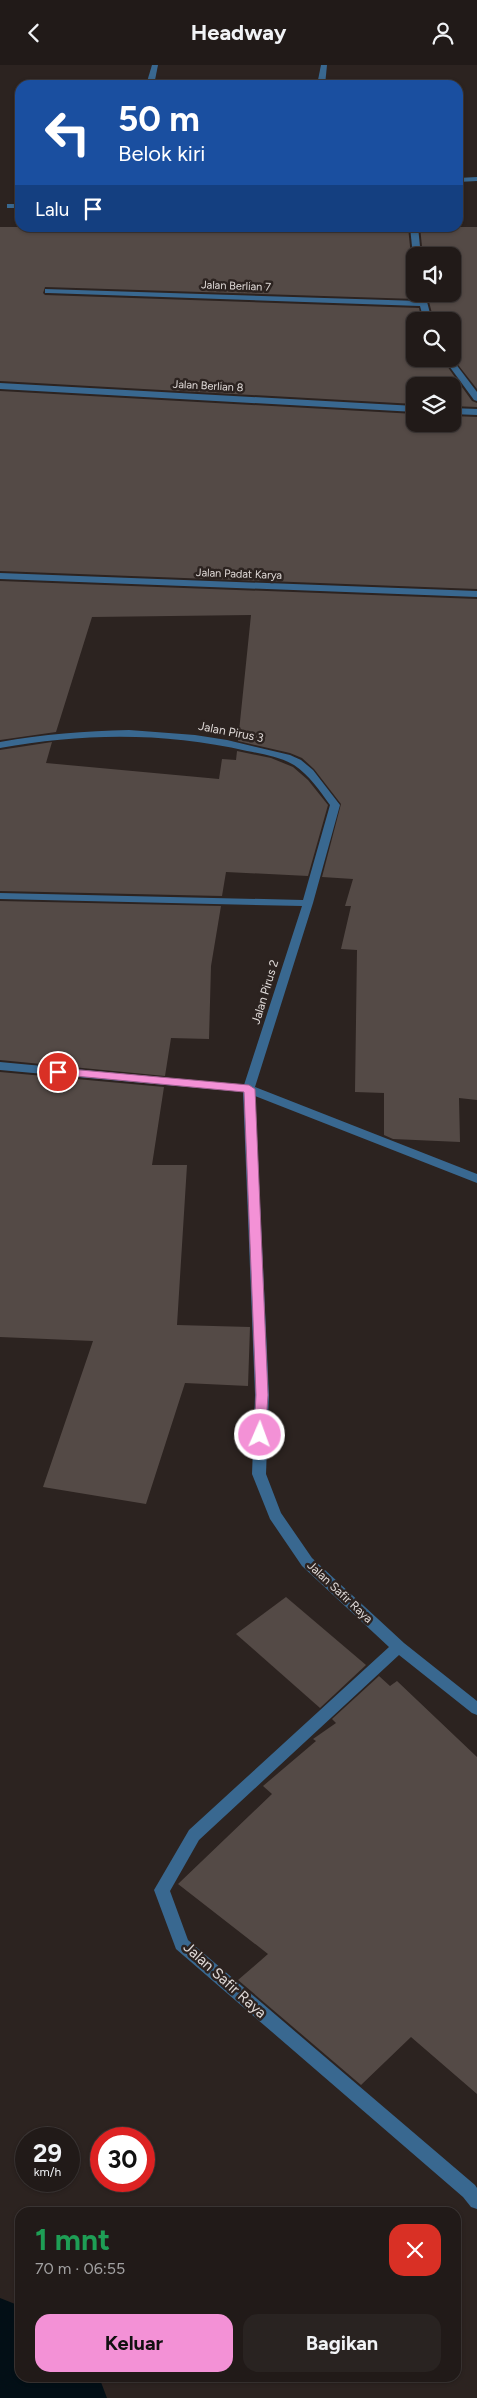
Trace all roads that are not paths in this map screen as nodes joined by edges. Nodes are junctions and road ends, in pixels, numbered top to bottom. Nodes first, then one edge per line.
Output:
1 (155, 65) edge
2 (324, 65) edge
3 (151, 80) edge
4 (322, 80) edge
5 (477, 179) edge
6 (463, 180) edge
7 (10, 206) dead end
8 (15, 206) edge
9 (415, 232) edge
10 (416, 247) edge
11 (48, 291) dead end
12 (422, 304) joint
13 (425, 312) edge
14 (454, 367) edge
15 (0, 386) edge
16 (477, 398) edge
17 (406, 409) edge
18 (461, 411) edge
19 (477, 412) edge
20 (0, 576) edge
21 (477, 594) edge
22 (0, 745) edge
23 (0, 896) edge
24 (308, 903) junction
25 (0, 1066) edge
26 (249, 1089) junction
27 (477, 1179) edge
28 (399, 1647) junction
29 (477, 1709) edge
30 (477, 2201) edge

1 - 3 street
2 - 4 street
5 - 6 street
7 - 8 street
9 - 10 street
11 - 12 street, Jalan Berlian 7
12 - 13 street
14 - 16 street
15 - 17 street, Jalan Berlian 8
18 - 19 street
20 - 21 street, Jalan Padat Karya
22 - 24 street, Jalan Pirus 3
23 - 24 street
24 - 26 street, Jalan Pirus 2
25 - 26 street
26 - 27 street
26 - 28 street, Jalan Safir Raya
28 - 29 street, Jalan Safir Raya
28 - 30 street, Jalan Safir Raya

